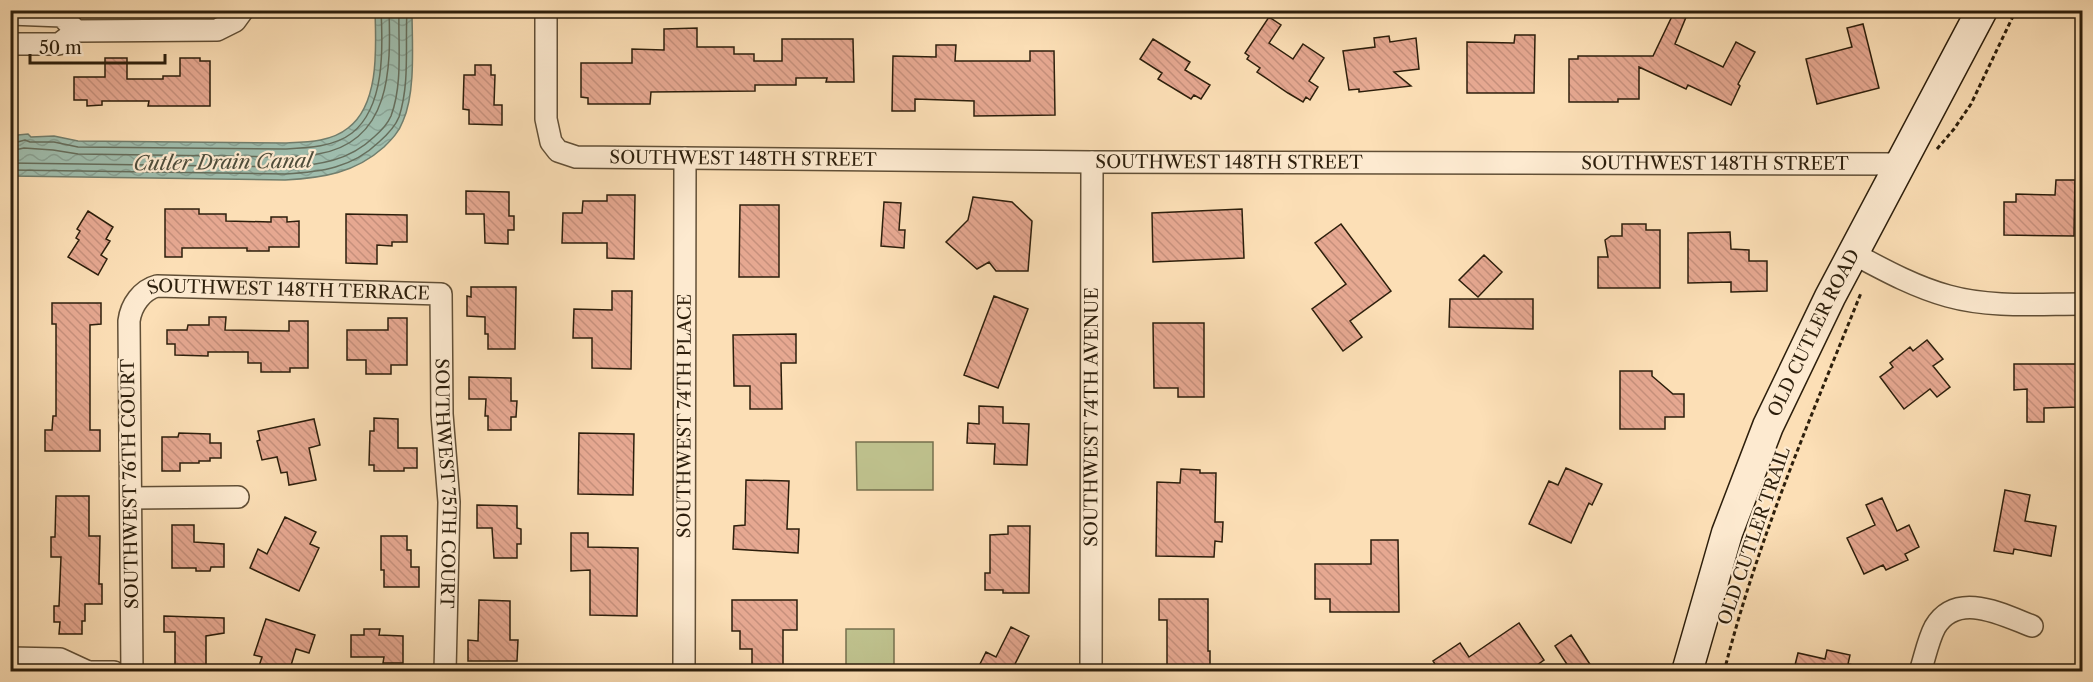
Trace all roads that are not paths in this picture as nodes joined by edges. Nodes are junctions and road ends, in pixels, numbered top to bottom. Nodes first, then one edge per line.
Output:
1 (546, 10) edge
2 (1982, 10) edge
3 (241, 13) edge
4 (10, 14) edge
5 (76, 31) junction
6 (10, 44) edge
7 (685, 158) junction
8 (1092, 162) junction
9 (1901, 164) junction
10 (1854, 254) junction
11 (441, 294) joint
12 (138, 298) joint
13 (2082, 304) edge
14 (238, 497) dead end
15 (131, 498) junction
16 (2032, 626) dead end
17 (10, 658) edge
18 (86, 671) edge
19 (114, 672) edge
20 (132, 672) edge
21 (445, 672) edge
22 (684, 672) edge
23 (1091, 672) edge
24 (1687, 672) edge
25 (1920, 672) edge

1 - 7 street, SOUTHWEST 148TH STREET
2 - 9 main road, OLD CUTLER ROAD
3 - 5 street
4 - 5 street
5 - 6 street
7 - 8 street, SOUTHWEST 148TH STREET
7 - 22 street, SOUTHWEST 74TH PLACE
8 - 9 street, SOUTHWEST 148TH STREET
8 - 23 street, SOUTHWEST 74TH AVENUE
9 - 10 main road, OLD CUTLER ROAD
10 - 13 street
10 - 24 main road, OLD CUTLER ROAD
11 - 12 street, SOUTHWEST 148TH TERRACE
11 - 21 street, SOUTHWEST 75TH COURT
12 - 15 street, SOUTHWEST 76TH COURT
14 - 15 street
15 - 20 street, SOUTHWEST 76TH COURT
16 - 25 street
17 - 18 street
18 - 19 street

